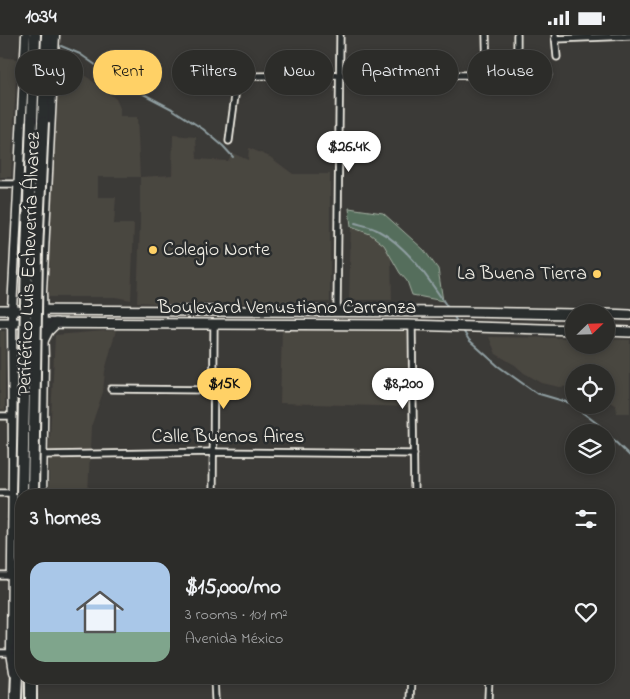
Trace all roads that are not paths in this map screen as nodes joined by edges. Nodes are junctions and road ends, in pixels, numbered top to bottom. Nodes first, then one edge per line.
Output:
1 (26, 35) edge
2 (35, 35) edge
3 (46, 35) edge
4 (55, 35) edge
5 (340, 35) edge
6 (486, 35) edge
7 (517, 35) edge
8 (630, 36) edge
9 (555, 37) edge
10 (486, 50) edge
11 (517, 50) edge
12 (557, 57) dead end
13 (468, 74) edge
14 (340, 75) junction
15 (37, 122) junction
16 (229, 141) dead end
17 (0, 184) edge
18 (18, 184) junction
19 (12, 288) junction
20 (42, 290) junction
21 (43, 309) junction
22 (0, 310) edge
23 (12, 310) junction
24 (337, 311) junction
25 (565, 314) edge
26 (615, 315) edge
27 (630, 315) edge
28 (0, 323) edge
29 (12, 323) junction
30 (42, 323) junction
31 (56, 323) junction
32 (214, 325) junction
33 (412, 326) junction
34 (565, 330) edge
35 (615, 331) edge
36 (630, 332) edge
37 (43, 341) junction
38 (13, 343) junction
39 (44, 359) junction
40 (111, 389) dead end
41 (213, 390) junction
42 (0, 416) edge
43 (12, 416) junction
44 (213, 452) junction
45 (414, 454) junction
46 (42, 455) junction
47 (17, 489) edge
48 (17, 489) edge
49 (33, 489) edge
50 (42, 489) edge
51 (213, 489) edge
52 (414, 489) edge
53 (0, 493) edge
54 (15, 494) edge
55 (0, 576) edge
56 (15, 576) edge
57 (15, 591) edge
58 (0, 653) edge
59 (11, 653) junction
60 (31, 684) edge
61 (214, 684) edge
62 (412, 684) edge
63 (489, 684) edge
64 (16, 695) edge
65 (31, 699) edge
66 (215, 699) edge
67 (411, 699) edge
68 (488, 699) edge

1 - 18 street
2 - 15 highway, Periférico Luis Echeverría Álvarez
3 - 15 highway, Periférico Luis Echeverría Álvarez
4 - 20 street, Periférico Luis Echeverría Álvarez
5 - 14 street
6 - 10 street
7 - 11 street
8 - 9 street
9 - 12 street
13 - 14 street
14 - 16 street
14 - 24 street
15 - 47 highway, Periférico Luis Echeverría Álvarez, bridge
15 - 49 highway, Periférico Luis Echeverría Álvarez, bridge
17 - 18 street
18 - 19 street
19 - 20 street
19 - 23 street
20 - 21 street, Periférico Luis Echeverría Álvarez
21 - 23 main road, Boulevard Venustiano Carranza
21 - 24 main road, Boulevard Venustiano Carranza
21 - 30 street, Periférico Luis Echeverría Álvarez
22 - 23 main road, Boulevard Venustiano Carranza
23 - 29 street
24 - 25 main road, Boulevard Venustiano Carranza
26 - 27 main road
28 - 29 main road, Boulevard Venustiano Carranza
29 - 30 main road, Boulevard Venustiano Carranza
29 - 38 street
30 - 31 main road, Boulevard Venustiano Carranza
30 - 37 street, Periférico Luis Echeverría Álvarez
31 - 32 main road, Boulevard Venustiano Carranza
31 - 37 main road
32 - 33 main road, Boulevard Venustiano Carranza
32 - 41 street
33 - 34 main road, Boulevard Venustiano Carranza
33 - 45 street
35 - 36 main road
37 - 39 street, Periférico Luis Echeverría Álvarez
38 - 39 street
38 - 43 street
39 - 46 street, Periférico Luis Echeverría Álvarez
40 - 41 street
41 - 44 street
42 - 43 street
43 - 48 street
44 - 45 street, Calle Buenos Aires
44 - 46 street, Calle Buenos Aires
44 - 51 street
45 - 52 street
46 - 50 street, Periférico Luis Echeverría Álvarez
53 - 54 street
55 - 56 street
57 - 59 street
58 - 59 street
59 - 64 street
60 - 65 highway
61 - 66 street
62 - 67 street
63 - 68 street

